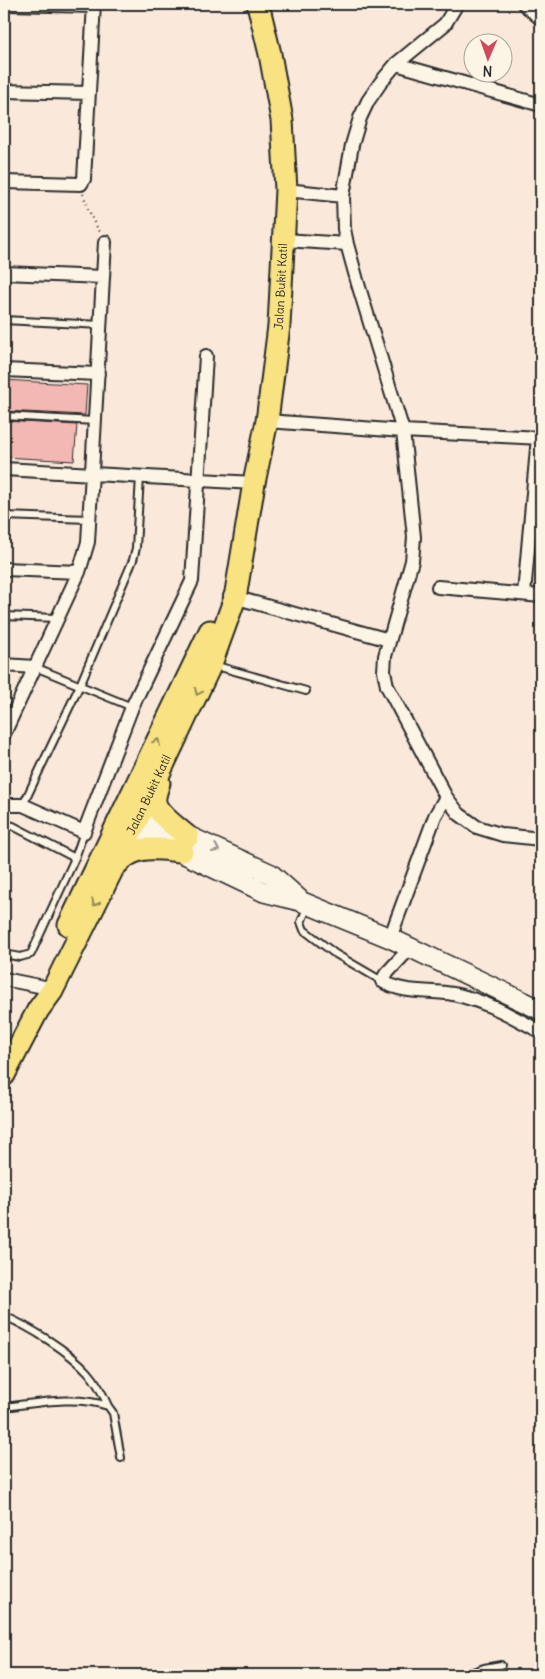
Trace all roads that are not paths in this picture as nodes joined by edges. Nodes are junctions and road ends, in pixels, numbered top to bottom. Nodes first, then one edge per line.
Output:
1 (6, 4) edge
2 (258, 4) edge
3 (457, 4) edge
4 (524, 4) edge
5 (94, 5) edge
6 (541, 19) edge
7 (396, 64) junction
8 (4, 91) edge
9 (89, 93) junction
10 (541, 105) edge
11 (4, 182) edge
12 (286, 190) junction
13 (343, 196) junction
14 (284, 240) junction
15 (105, 242) road end
16 (347, 244) junction
17 (4, 273) edge
18 (103, 277) junction
19 (4, 320) edge
20 (101, 325) junction
21 (206, 356) dead end
22 (4, 370) edge
23 (98, 374) junction
24 (4, 416) edge
25 (267, 421) junction
26 (95, 422) junction
27 (404, 431) junction
28 (539, 438) edge
29 (4, 469) edge
30 (92, 474) junction
31 (140, 476) junction
32 (198, 480) junction
33 (254, 484) junction
34 (4, 516) edge
35 (89, 519) junction
36 (4, 569) edge
37 (79, 572) junction
38 (438, 587) dead end
39 (524, 594) junction
40 (230, 596) junction
41 (541, 596) edge
42 (4, 616) edge
43 (58, 618) junction
44 (389, 640) junction
45 (211, 664) junction
46 (4, 665) edge
47 (35, 667) junction
48 (80, 685) junction
49 (306, 691) dead end
50 (132, 707) junction
51 (9, 712) edge
52 (4, 734) edge
53 (169, 754) junction
54 (135, 786) junction
55 (446, 797) junction
56 (4, 805) edge
57 (23, 806) junction
58 (134, 821) junction
59 (4, 824) edge
60 (84, 832) junction
61 (541, 839) edge
62 (185, 844) junction
63 (106, 846) junction
64 (75, 858) junction
65 (112, 870) junction
66 (305, 903) junction
67 (390, 938) junction
68 (410, 948) junction
69 (4, 954) edge
70 (4, 980) edge
71 (382, 981) junction
72 (48, 989) junction
73 (541, 1010) edge
74 (541, 1032) edge
75 (4, 1075) edge
76 (4, 1316) edge
77 (108, 1406) junction
78 (4, 1407) edge
79 (121, 1458) dead end
80 (500, 1665) dead end
81 (465, 1675) edge

1 - 5 street
2 - 12 main road, Jalan Bukit Katil
3 - 7 street
4 - 6 street
5 - 9 street
7 - 10 street
7 - 13 street
8 - 9 street
9 - 11 street
12 - 13 street
12 - 14 main road, Jalan Bukit Katil
13 - 16 street
14 - 16 street
14 - 25 main road, Jalan Bukit Katil
15 - 18 street
16 - 27 street
17 - 18 street
18 - 20 street
19 - 20 lane
20 - 23 street
21 - 32 street
22 - 23 street
23 - 26 street
24 - 26 lane
25 - 27 street
25 - 33 main road, Jalan Bukit Katil
26 - 30 street
27 - 28 street
27 - 44 street
28 - 39 street
29 - 30 street
30 - 31 street
30 - 35 street
31 - 32 street
31 - 48 lane
32 - 33 street
32 - 50 street
33 - 40 main road, Jalan Bukit Katil
34 - 35 lane
35 - 37 street
36 - 37 street
37 - 43 street
38 - 39 street
39 - 41 street
40 - 44 street
40 - 45 main road, Jalan Bukit Katil
54 -> 40 main road, Jalan Bukit Katil
42 - 43 lane
43 - 47 street
44 - 55 street
45 - 49 lane
45 -> 53 main road, Jalan Bukit Katil
46 - 47 street
47 - 48 lane
47 - 51 street
48 - 50 lane
48 - 57 lane
50 - 60 street
51 - 52 street
53 - 58 main road, Jalan Bukit Katil
53 - 62 main road
54 - 58 main road
54 - 63 main road, Jalan Bukit Katil
55 - 61 street
55 - 67 street
56 - 57 street
57 - 60 street
58 - 62 street
58 - 63 main road
58 - 65 main road, Jalan Bukit Katil
59 - 64 lane
60 - 64 lane
62 - 65 main road
62 - 66 street
63 - 72 main road, Jalan Bukit Katil
64 - 69 lane
65 -> 72 main road, Jalan Bukit Katil
66 - 67 street
66 - 71 lane
67 - 68 street
68 - 71 street
68 - 73 street
70 - 72 street
71 - 74 street
72 - 75 main road, Jalan Bukit Katil
76 - 77 lane
77 - 78 lane
77 - 79 lane
80 - 81 lane

